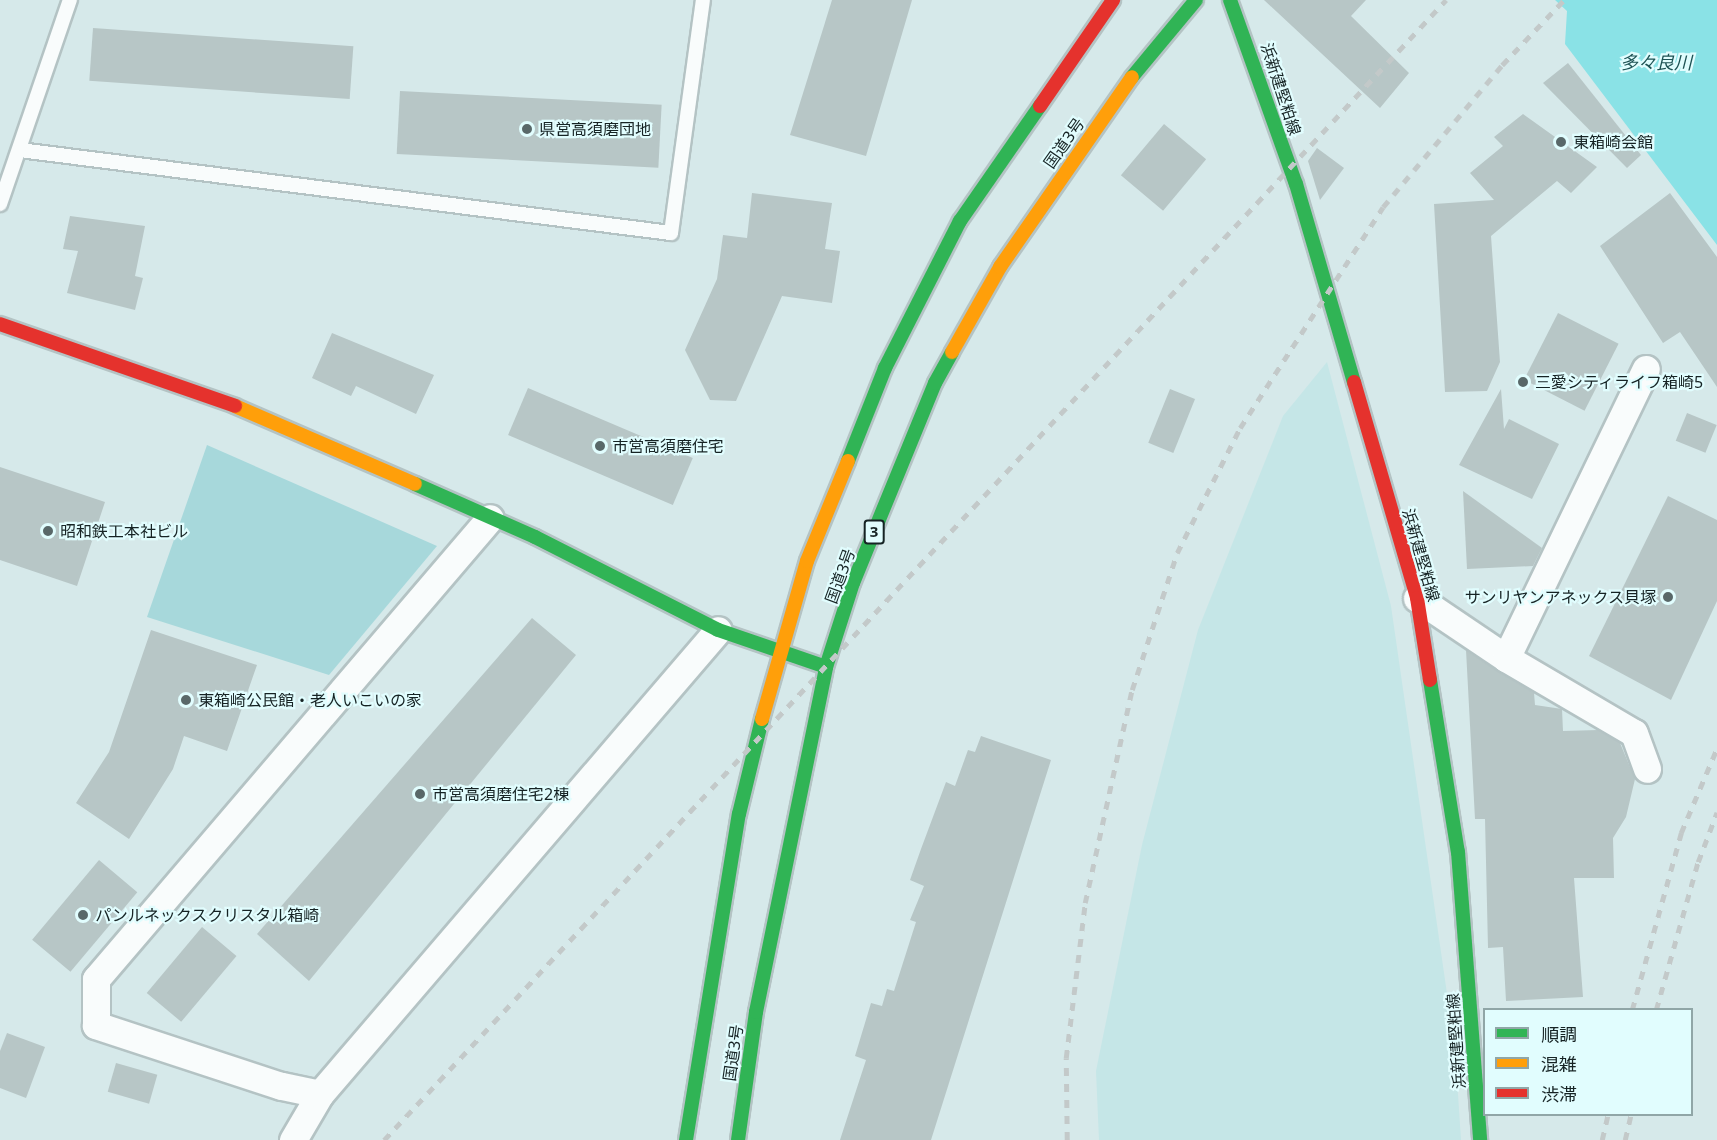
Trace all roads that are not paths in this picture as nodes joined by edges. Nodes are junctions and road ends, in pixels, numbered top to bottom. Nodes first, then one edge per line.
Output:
1 (70, 0) edge
2 (703, 0) edge
3 (1113, 0) edge
4 (1196, 0) edge
5 (1230, 0) edge
6 (20, 150) junction
7 (0, 204) edge
8 (0, 324) edge
9 (1646, 369) dead end
10 (490, 518) junction
11 (1418, 598) junction
12 (718, 630) junction
13 (778, 650) junction
14 (1506, 658) junction
15 (826, 667) junction
16 (1647, 769) dead end
17 (320, 1094) junction
18 (293, 1140) edge
19 (686, 1140) edge
20 (738, 1140) edge
21 (1480, 1140) edge

1 - 6 lane
2 - 6 lane
3 - 13 main road, 国道3号
4 - 15 main road, 国道3号 / 3
5 - 11 main road, 浜新建堅粕線
6 - 7 lane
8 - 10 main road
9 - 14 street
10 - 12 main road
10 - 17 street
11 - 14 street
11 - 21 main road, 浜新建堅粕線
12 - 13 main road
12 - 17 street
13 - 15 main road
13 - 19 main road, 国道3号
14 - 16 street
15 - 20 main road, 国道3号 / 3
17 - 18 street

